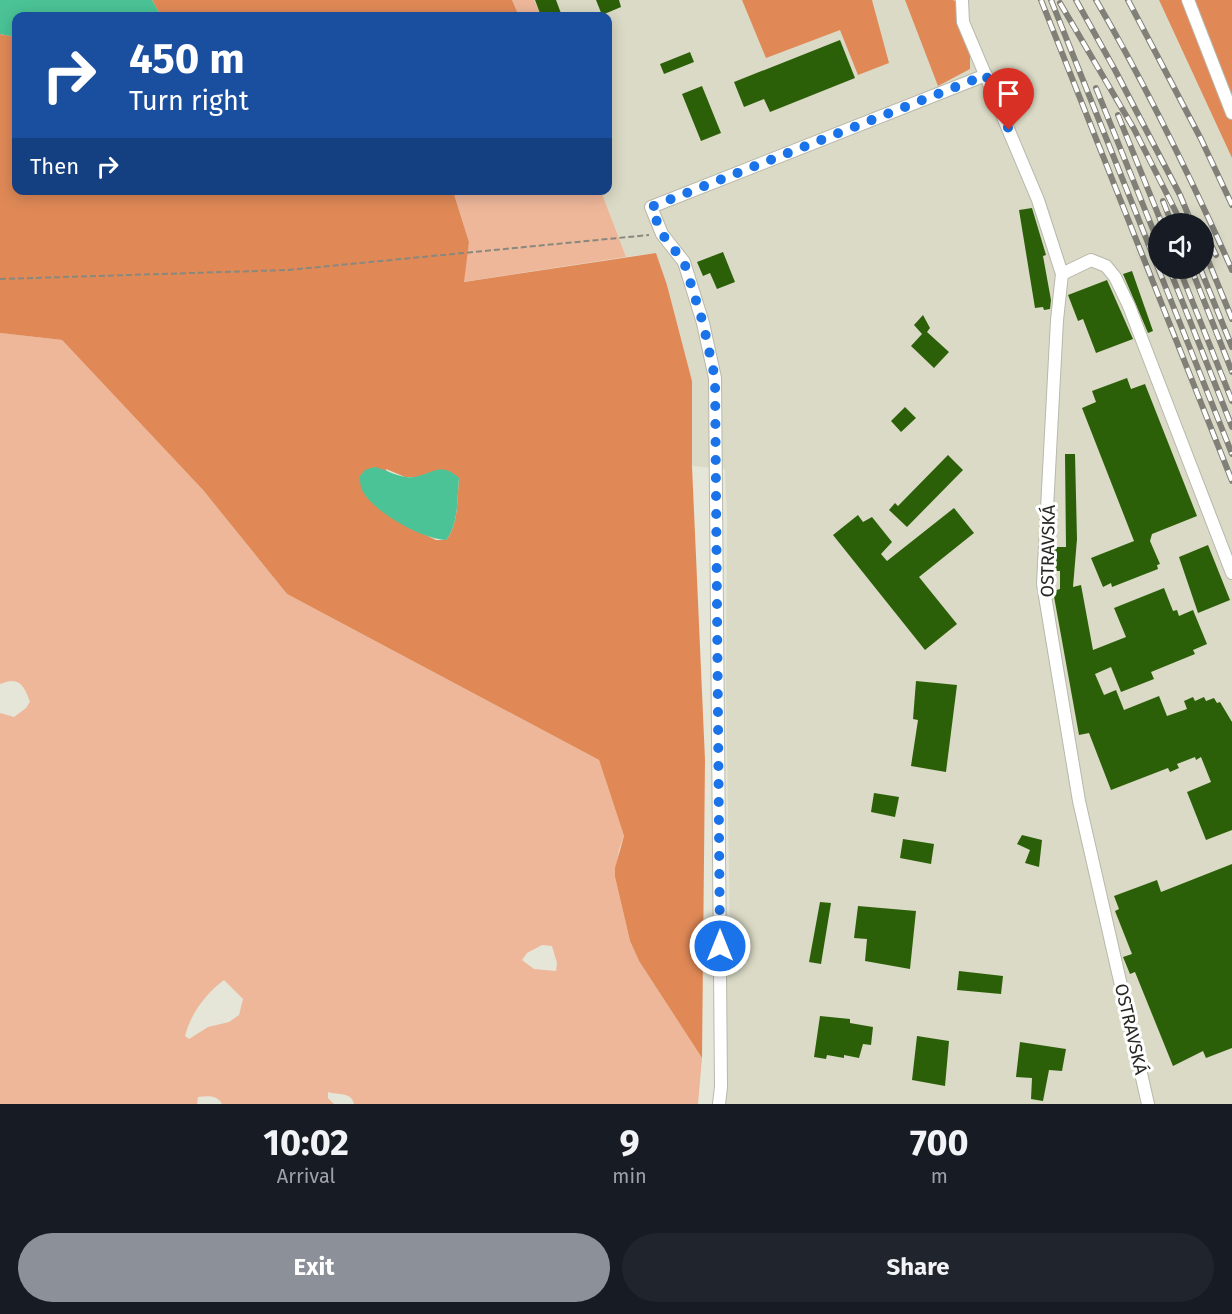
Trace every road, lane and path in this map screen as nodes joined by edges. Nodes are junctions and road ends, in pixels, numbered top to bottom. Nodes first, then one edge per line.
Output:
1 (962, 0) edge
2 (1188, 0) edge
3 (986, 75) junction
4 (1232, 113) edge
5 (662, 234) junction
6 (1062, 274) junction
7 (0, 279) edge
8 (1232, 573) edge
9 (719, 1104) edge
10 (1148, 1104) edge

1 - 3 street, OSTRAVSKÁ
2 - 4 street
3 - 5 street
3 - 6 street, OSTRAVSKÁ
5 - 7 path
5 - 9 street
6 - 8 street
6 - 10 street, OSTRAVSKÁ

